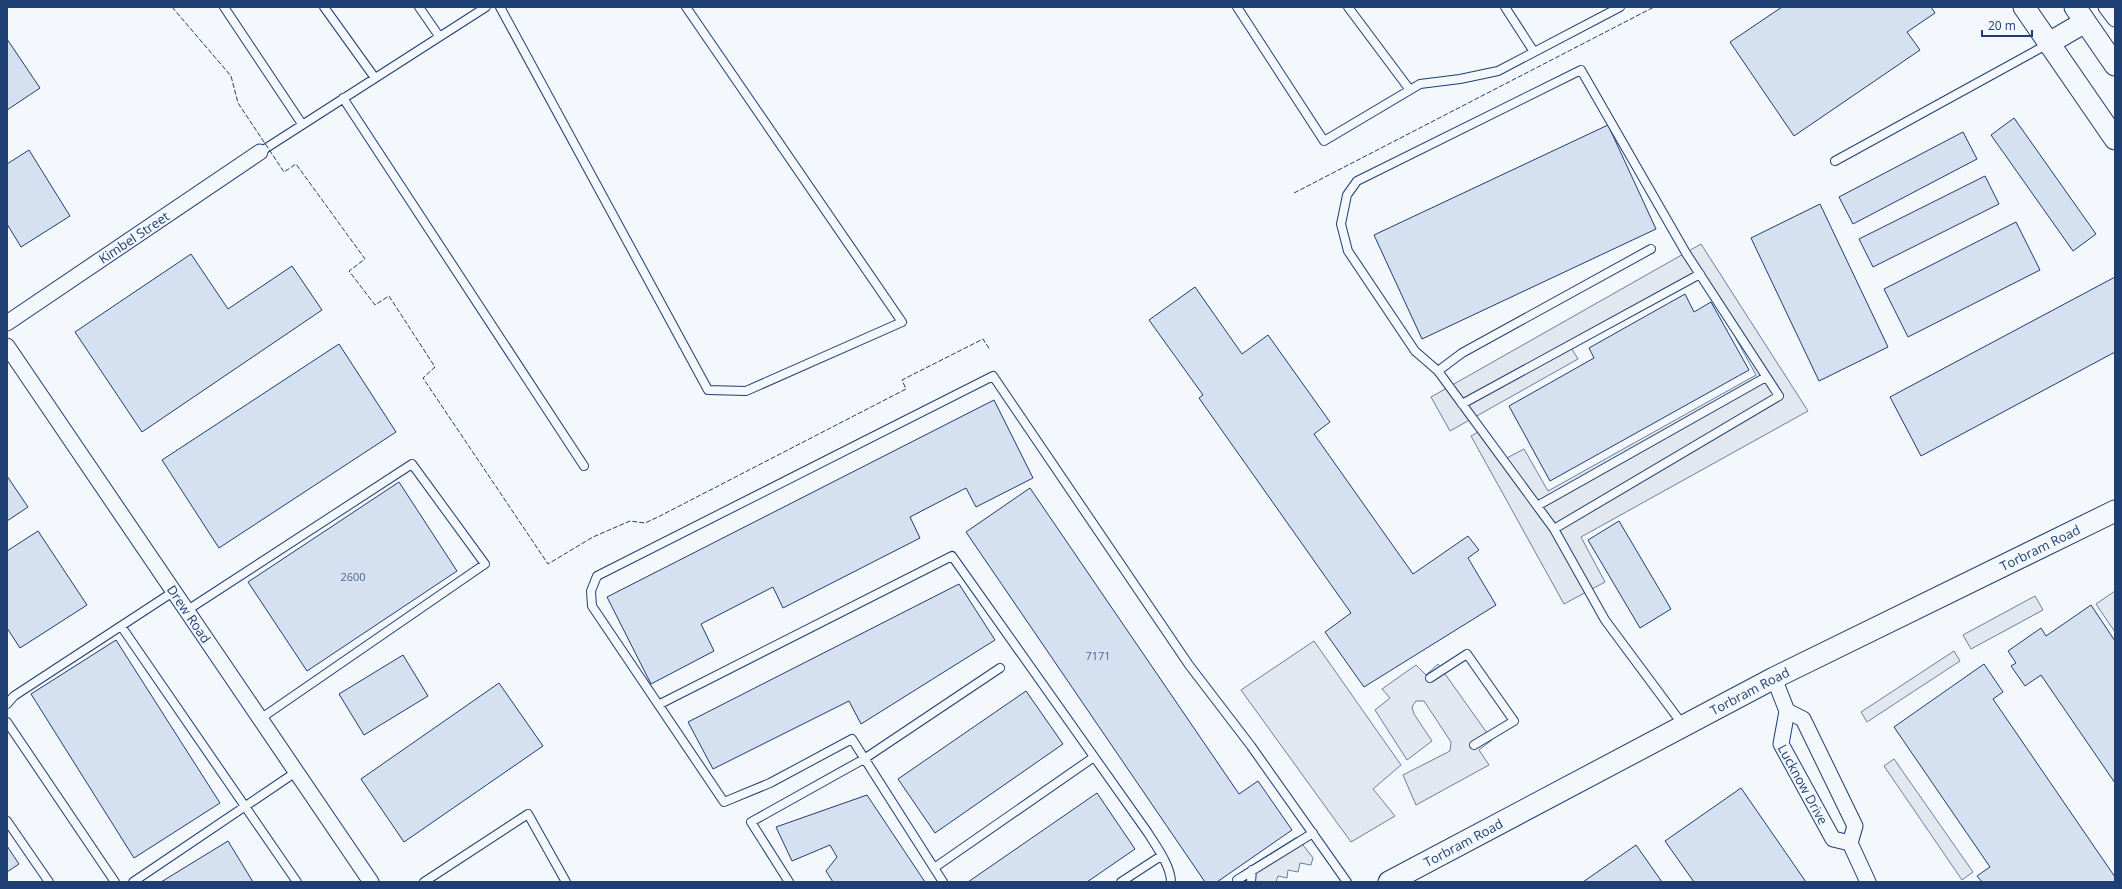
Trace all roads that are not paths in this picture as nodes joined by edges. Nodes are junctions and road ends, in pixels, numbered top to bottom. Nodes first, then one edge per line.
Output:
1 (224, 7) edge
2 (324, 7) edge
3 (418, 7) edge
4 (486, 7) edge
5 (500, 7) edge
6 (686, 7) edge
7 (1237, 7) edge
8 (1348, 7) edge
9 (1505, 7) edge
10 (1620, 7) edge
11 (2024, 7) edge
12 (2106, 7) edge
13 (2080, 14) edge
14 (2115, 19) edge
15 (439, 36) junction
16 (2049, 43) junction
17 (1534, 52) junction
18 (2115, 65) edge
19 (375, 78) junction
20 (1410, 90) junction
21 (343, 98) junction
22 (302, 124) junction
23 (2115, 139) edge
24 (260, 152) joint
25 (1835, 162) dead end
26 (1651, 249) dead end
27 (1700, 274) junction
28 (7, 323) edge
29 (7, 346) edge
30 (1438, 371) junction
31 (1766, 377) junction
32 (1462, 404) junction
33 (584, 466) dead end
34 (1537, 506) junction
35 (2115, 511) edge
36 (1554, 529) junction
37 (174, 592) junction
38 (186, 611) junction
39 (121, 626) junction
40 (1000, 668) dead end
41 (1430, 678) dead end
42 (1774, 678) junction
43 (7, 704) edge
44 (660, 704) junction
45 (1787, 711) junction
46 (260, 719) junction
47 (7, 722) edge
48 (1684, 726) junction
49 (1474, 745) dead end
50 (1094, 757) junction
51 (864, 759) junction
52 (296, 772) junction
53 (245, 806) junction
54 (7, 821) edge
55 (1312, 833) junction
56 (1850, 842) junction
57 (1161, 856) junction
58 (934, 868) junction
59 (1252, 870) junction
60 (1237, 880) dead end
61 (49, 882) edge
62 (115, 882) edge
63 (133, 882) edge
64 (297, 882) edge
65 (371, 882) edge
66 (424, 882) edge
67 (566, 882) edge
68 (789, 882) edge
69 (943, 882) edge
70 (1121, 882) edge
71 (1171, 882) edge
72 (1252, 882) edge
73 (1347, 882) edge
74 (1389, 882) edge
75 (1868, 882) edge

1 - 22 lane
2 - 19 lane
3 - 15 lane
4 - 15 lane
5 - 6 lane
7 - 20 lane
8 - 20 lane
9 - 17 lane
10 - 17 lane
11 - 16 main road
12 - 14 street
13 - 16 main road
13 - 18 main road
15 - 19 lane
16 - 23 main road
16 - 25 lane
17 - 20 lane
19 - 21 lane
21 - 22 lane
21 - 33 lane
22 - 24 lane
24 - 28 street, Kimbel Street
26 - 30 lane
27 - 30 lane
27 - 31 lane
27 - 32 lane
29 - 37 street, Drew Road
30 - 32 lane
31 - 34 lane
31 - 36 lane
32 - 34 lane
34 - 36 lane
35 - 42 main road, Torbram Road
36 - 48 lane
37 - 38 street, Drew Road
37 - 39 lane
38 - 46 street, Drew Road
38 - 46 lane
39 - 43 lane
39 - 53 lane
40 - 51 lane
41 - 49 lane
42 - 45 street
42 - 48 main road, Torbram Road
44 - 50 lane
44 - 51 lane
44 - 55 lane
45 - 56 street, Lucknow Drive
45 - 56 street, Lucknow Drive
46 - 52 street, Drew Road
47 - 62 lane
48 - 74 main road, Torbram Road
50 - 57 lane
50 - 58 lane
51 - 58 lane
51 - 68 lane
52 - 53 lane
52 - 65 street, Drew Road
53 - 63 lane
53 - 64 lane
54 - 61 lane
55 - 59 lane
55 - 73 lane
56 - 75 street
57 - 70 lane
57 - 71 lane
58 - 69 lane
59 - 60 lane
59 - 72 lane
66 - 67 lane

